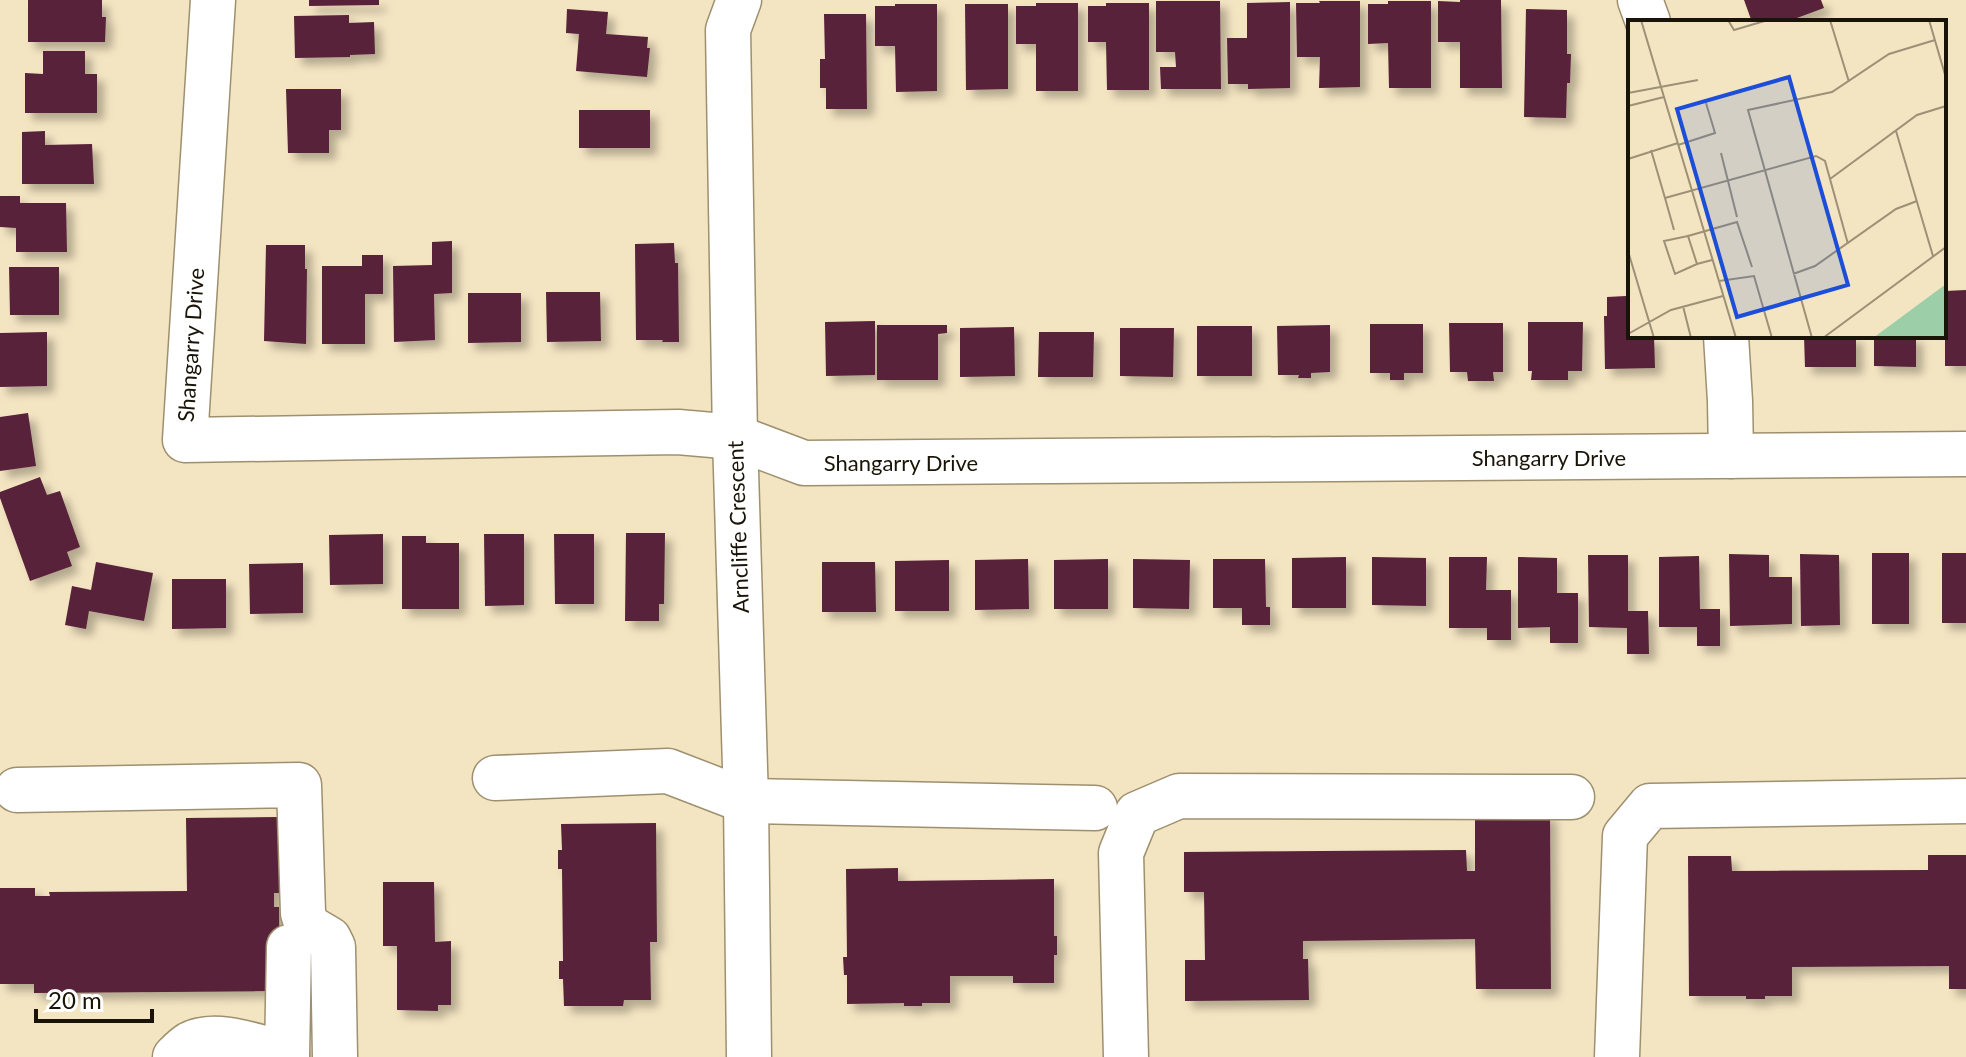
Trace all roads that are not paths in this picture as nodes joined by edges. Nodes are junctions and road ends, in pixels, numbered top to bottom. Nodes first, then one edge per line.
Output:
1 (213, 0) edge
2 (739, 0) edge
3 (1640, 0) edge
4 (1647, 20) edge
5 (1726, 338) edge
6 (735, 437) junction
7 (1966, 454) edge
8 (1731, 456) junction
9 (495, 778) dead end
10 (17, 790) dead end
11 (1572, 797) dead end
12 (746, 801) junction
13 (1966, 801) edge
14 (1095, 808) dead end
15 (289, 947) dead end
16 (287, 1056) edge
17 (175, 1057) edge
18 (335, 1057) edge
19 (749, 1057) edge
20 (1126, 1057) edge
21 (1617, 1057) edge

1 - 6 street, Shangarry Drive
2 - 6 street, Arncliffe Crescent
3 - 4 street
5 - 8 street
6 - 8 street, Shangarry Drive
6 - 12 street, Arncliffe Crescent
7 - 8 street, Shangarry Drive
9 - 12 street
10 - 18 street
11 - 20 street
12 - 14 street
12 - 19 street, Arncliffe Crescent
13 - 21 street
15 - 16 street
16 - 17 street

